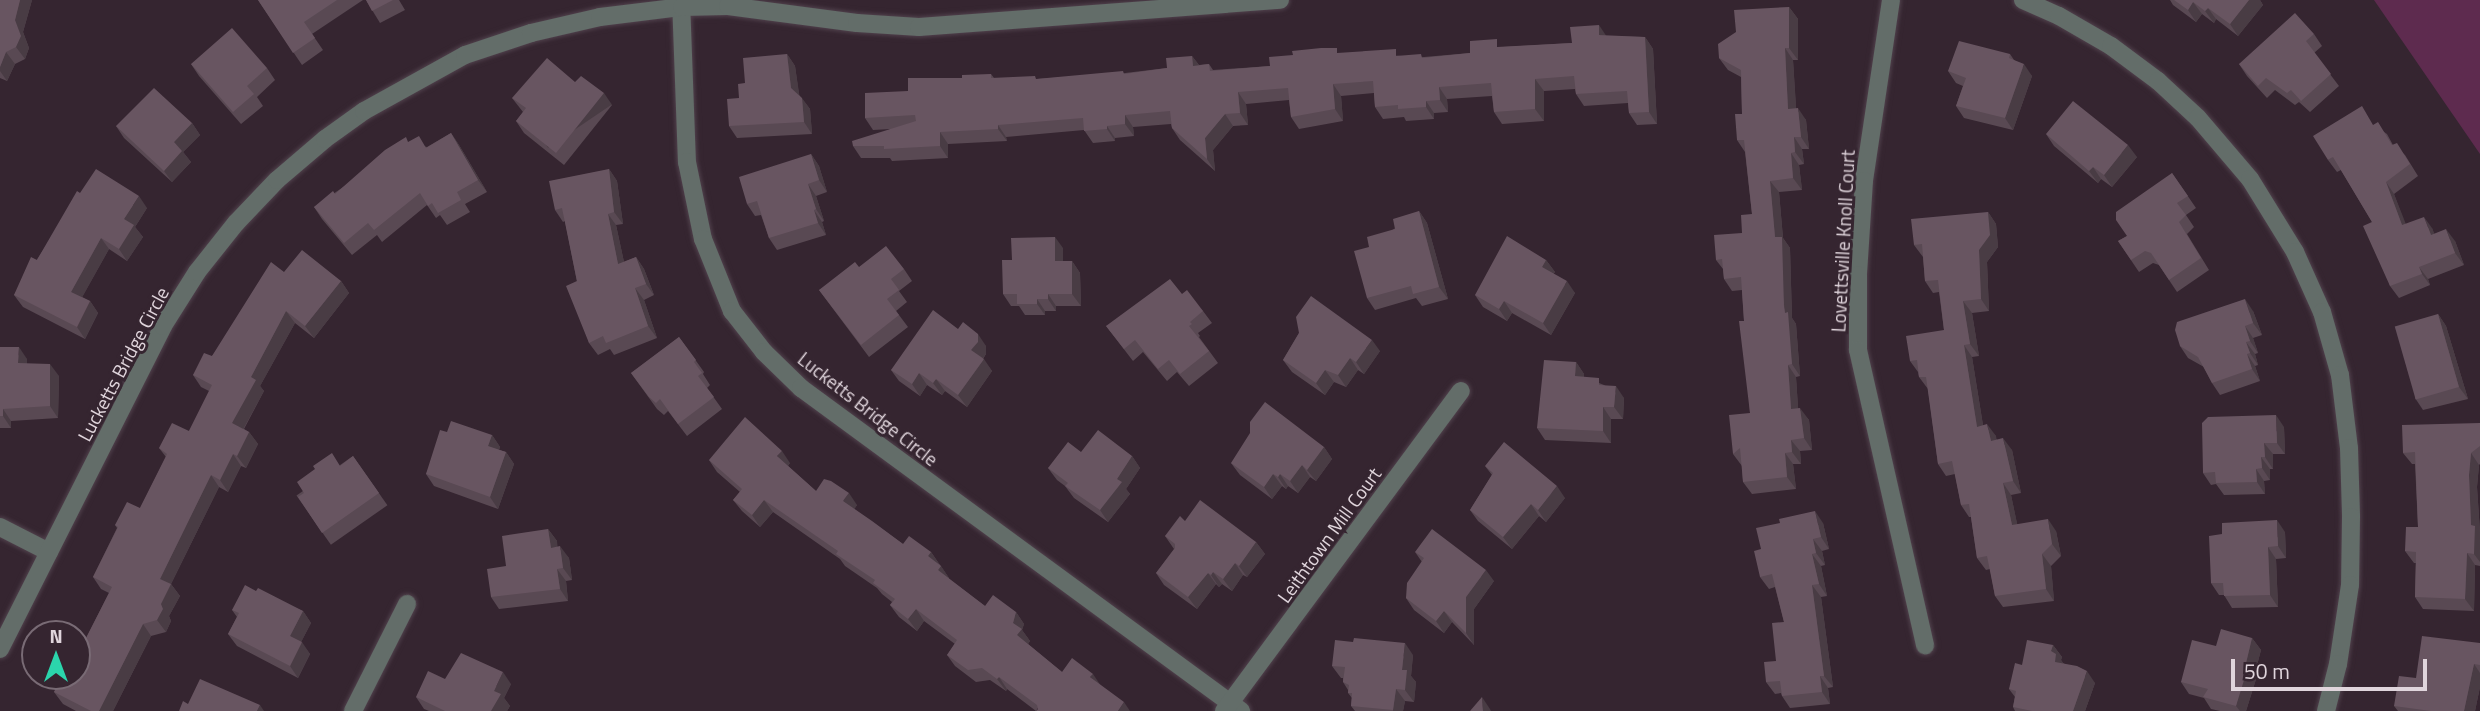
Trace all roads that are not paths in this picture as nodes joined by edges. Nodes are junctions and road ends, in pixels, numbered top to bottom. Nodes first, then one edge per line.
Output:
1 (1280, 0) edge
2 (1891, 0) edge
3 (2023, 0) edge
4 (681, 3) edge
5 (1213, 3) edge
6 (1461, 391) dead end
7 (0, 527) edge
8 (49, 552) junction
9 (407, 604) dead end
10 (1925, 646) dead end
11 (0, 649) edge
12 (1232, 708) edge
13 (353, 711) edge
14 (2326, 711) edge

1 - 5 street, Lucketts Bridge Circle
2 - 10 street, Lovettsville Knoll Court
3 - 14 street
4 - 5 street, Lucketts Bridge Circle
4 - 8 street, Lucketts Bridge Circle
4 - 12 street, Lucketts Bridge Circle
6 - 12 street, Leithtown Mill Court
7 - 8 street
8 - 11 street, Lucketts Bridge Circle
9 - 13 street

